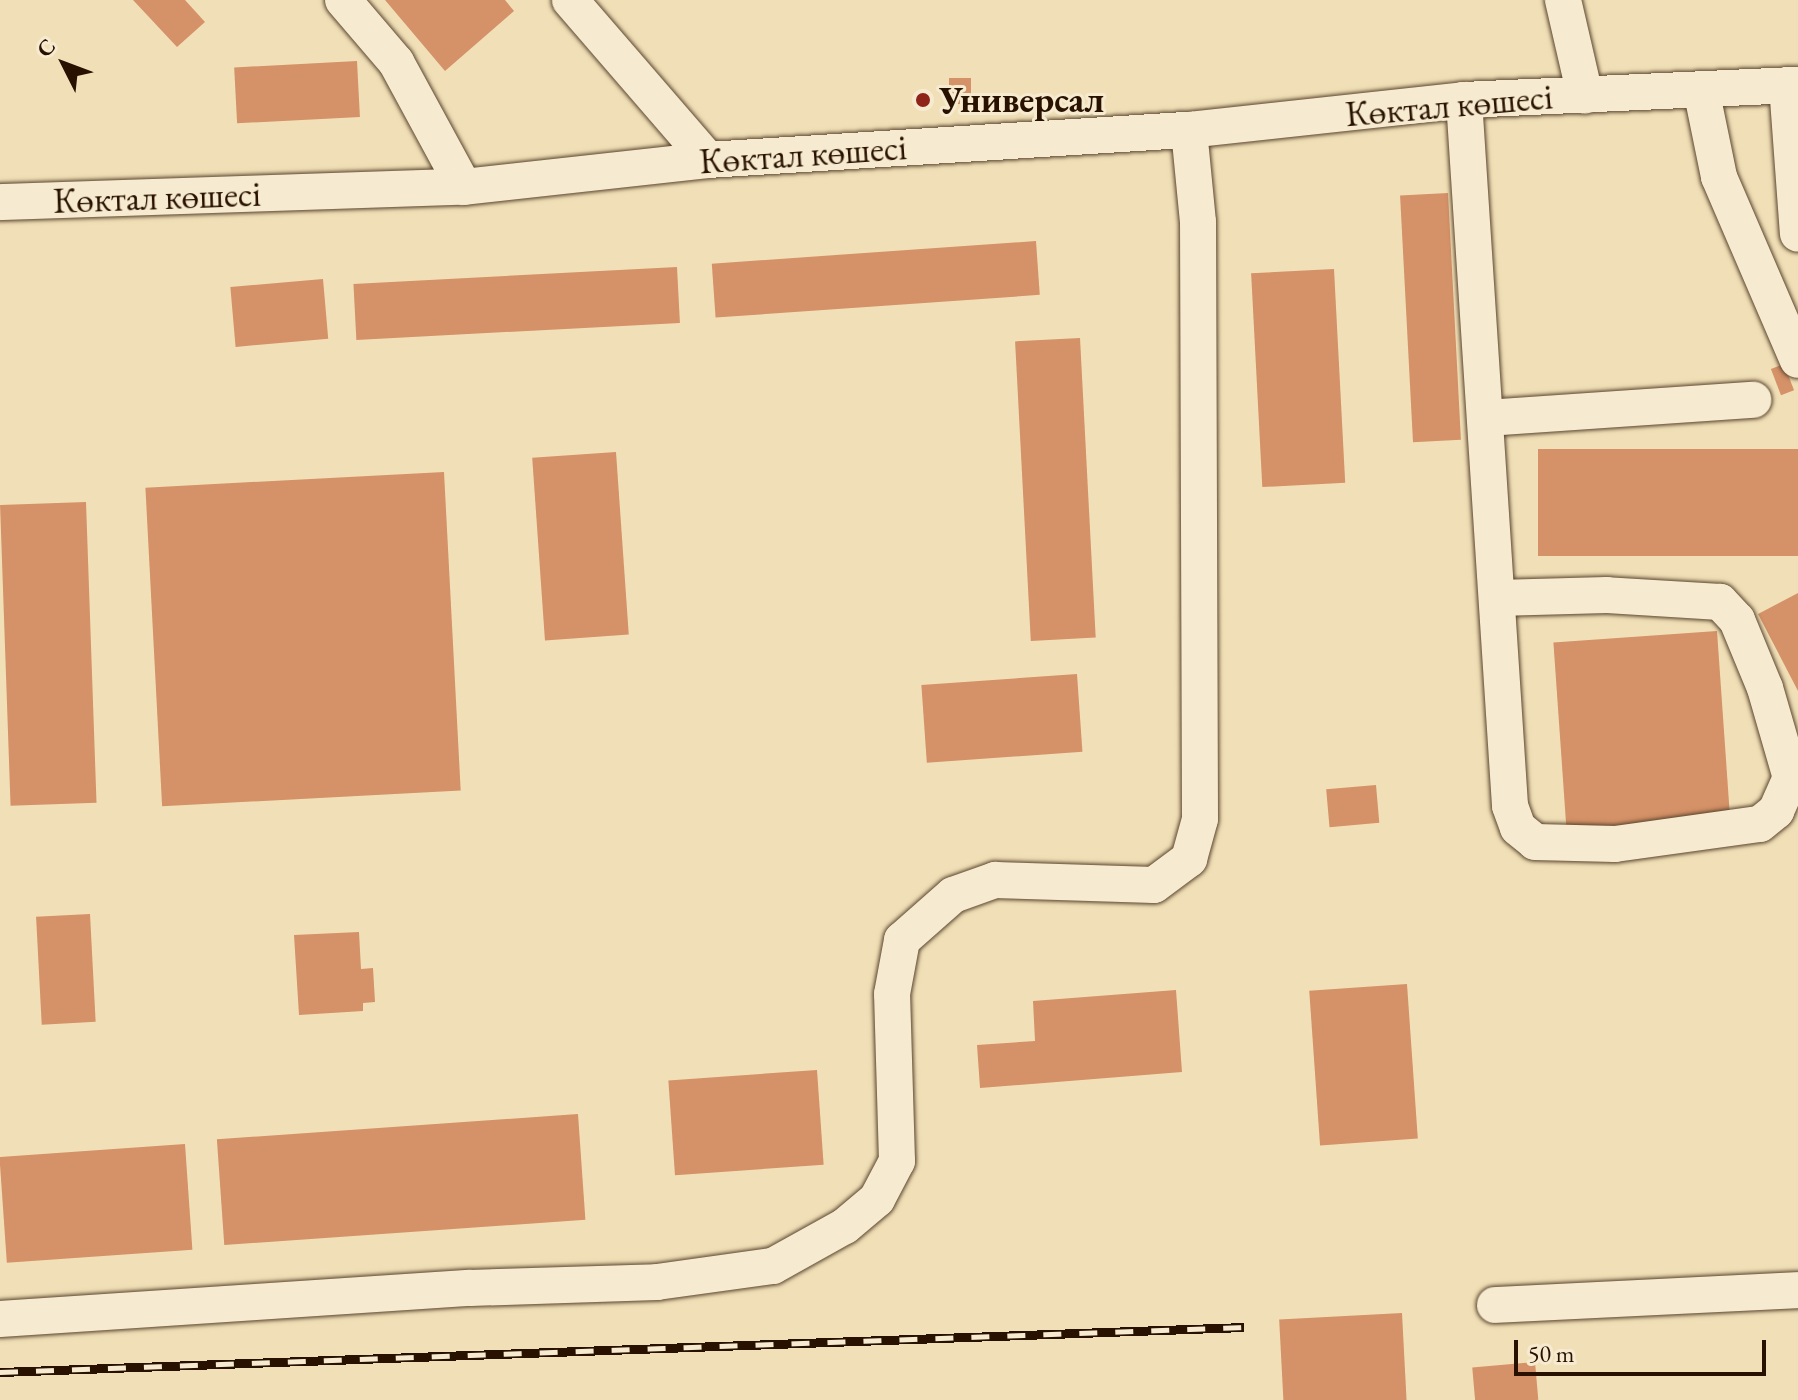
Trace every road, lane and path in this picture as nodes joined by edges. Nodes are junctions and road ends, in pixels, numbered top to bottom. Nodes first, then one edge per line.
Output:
1 (343, 0) edge
2 (570, 0) edge
3 (1563, 0) edge
4 (1793, 85) edge
5 (1701, 89) junction
6 (1585, 95) junction
7 (1464, 100) junction
8 (1189, 130) junction
9 (708, 160) junction
10 (464, 187) junction
11 (0, 202) edge
12 (1798, 234) edge
13 (1798, 243) edge
14 (1758, 272) junction
15 (1798, 360) edge
16 (1753, 400) dead end
17 (1486, 418) junction
18 (1497, 598) junction
19 (1798, 1290) edge
20 (1495, 1305) dead end
21 (0, 1319) edge

1 - 10 lane
2 - 9 lane
3 - 6 lane
4 - 5 lane, Көктал көшесі
4 - 12 lane
5 - 6 lane, Көктал көшесі
5 - 14 lane
6 - 7 lane, Көктал көшесі
7 - 8 lane, Көктал көшесі
7 - 17 lane
8 - 9 lane, Көктал көшесі
8 - 21 lane
9 - 10 lane, Көктал көшесі
10 - 11 lane, Көктал көшесі
13 - 14 lane
14 - 15 lane
16 - 17 lane
17 - 18 lane
18 - 18 lane
19 - 20 lane

